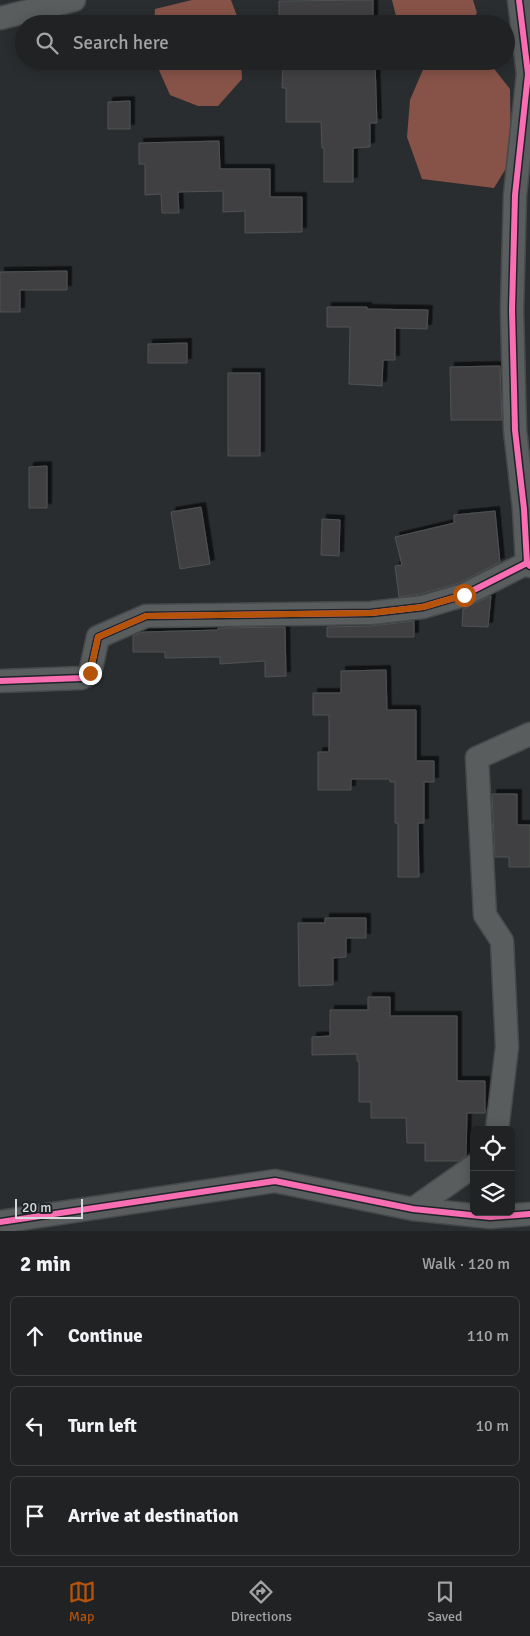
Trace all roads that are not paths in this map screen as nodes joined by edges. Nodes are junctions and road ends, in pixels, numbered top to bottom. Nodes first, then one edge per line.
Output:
1 (74, 0) edge
2 (520, 0) edge
3 (0, 18) edge
4 (528, 564) edge
5 (0, 681) edge
6 (530, 734) edge
7 (497, 1126) edge
8 (470, 1169) edge
9 (413, 1209) junction
10 (530, 1214) edge
11 (0, 1222) edge

1 - 3 street
2 - 4 street
4 - 5 street
6 - 7 street
8 - 9 street
9 - 10 street
9 - 11 street

